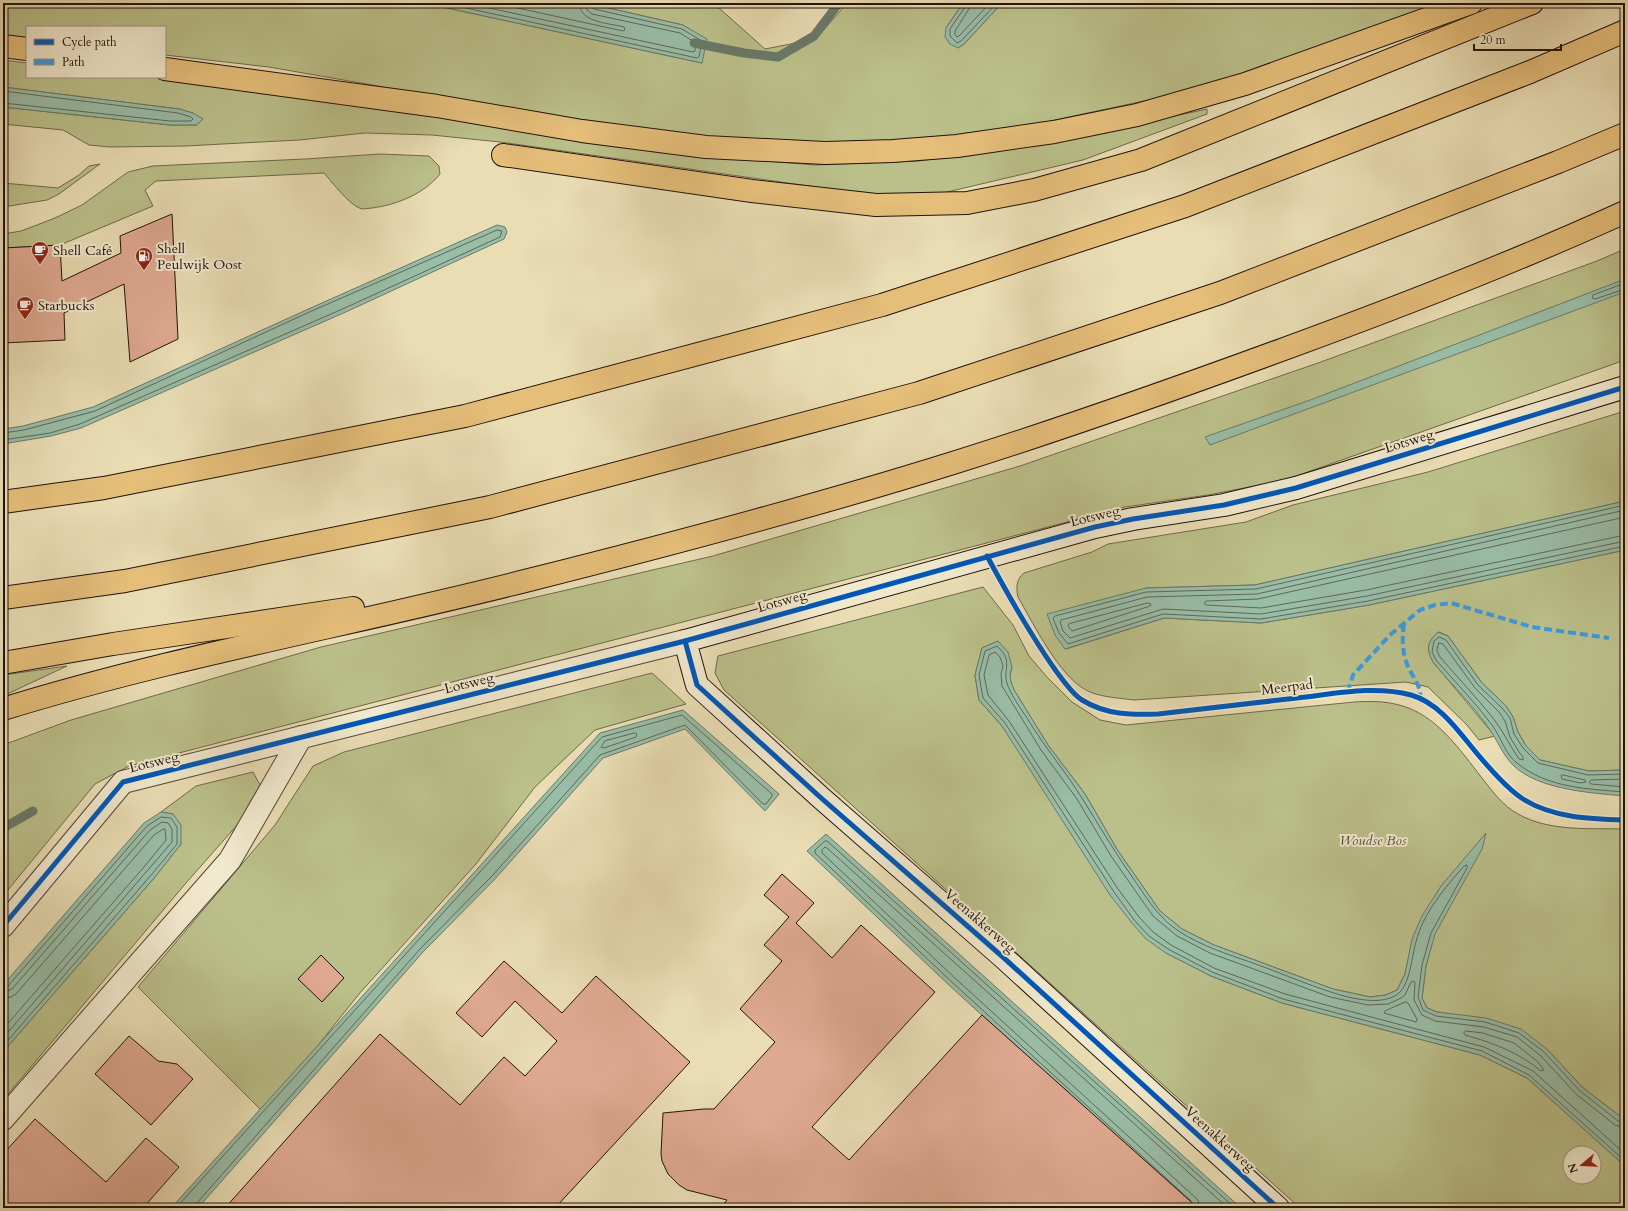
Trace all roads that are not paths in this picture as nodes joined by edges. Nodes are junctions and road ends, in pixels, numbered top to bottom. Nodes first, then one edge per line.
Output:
1 (1471, 3) edge
2 (1532, 3) edge
3 (1625, 32) edge
4 (3, 46) edge
5 (26, 49) edge
6 (166, 69) edge
7 (1625, 134) edge
8 (503, 155) dead end
9 (1625, 212) edge
10 (1625, 387) edge
11 (3, 502) edge
12 (522, 582) junction
13 (3, 598) edge
14 (685, 641) junction
15 (3, 663) edge
16 (3, 709) edge
17 (301, 737) junction
18 (3, 926) edge
19 (3, 1119) edge
20 (1278, 1208) edge

1 - 6 highway
2 - 8 highway
3 - 11 highway
4 - 5 highway
7 - 13 highway
9 - 12 highway
10 - 14 street, Lotsweg
12 - 15 highway
12 - 16 highway
14 - 17 street, Lotsweg
14 - 20 street, Veenakkerweg
17 - 18 street, Lotsweg
17 - 19 street

